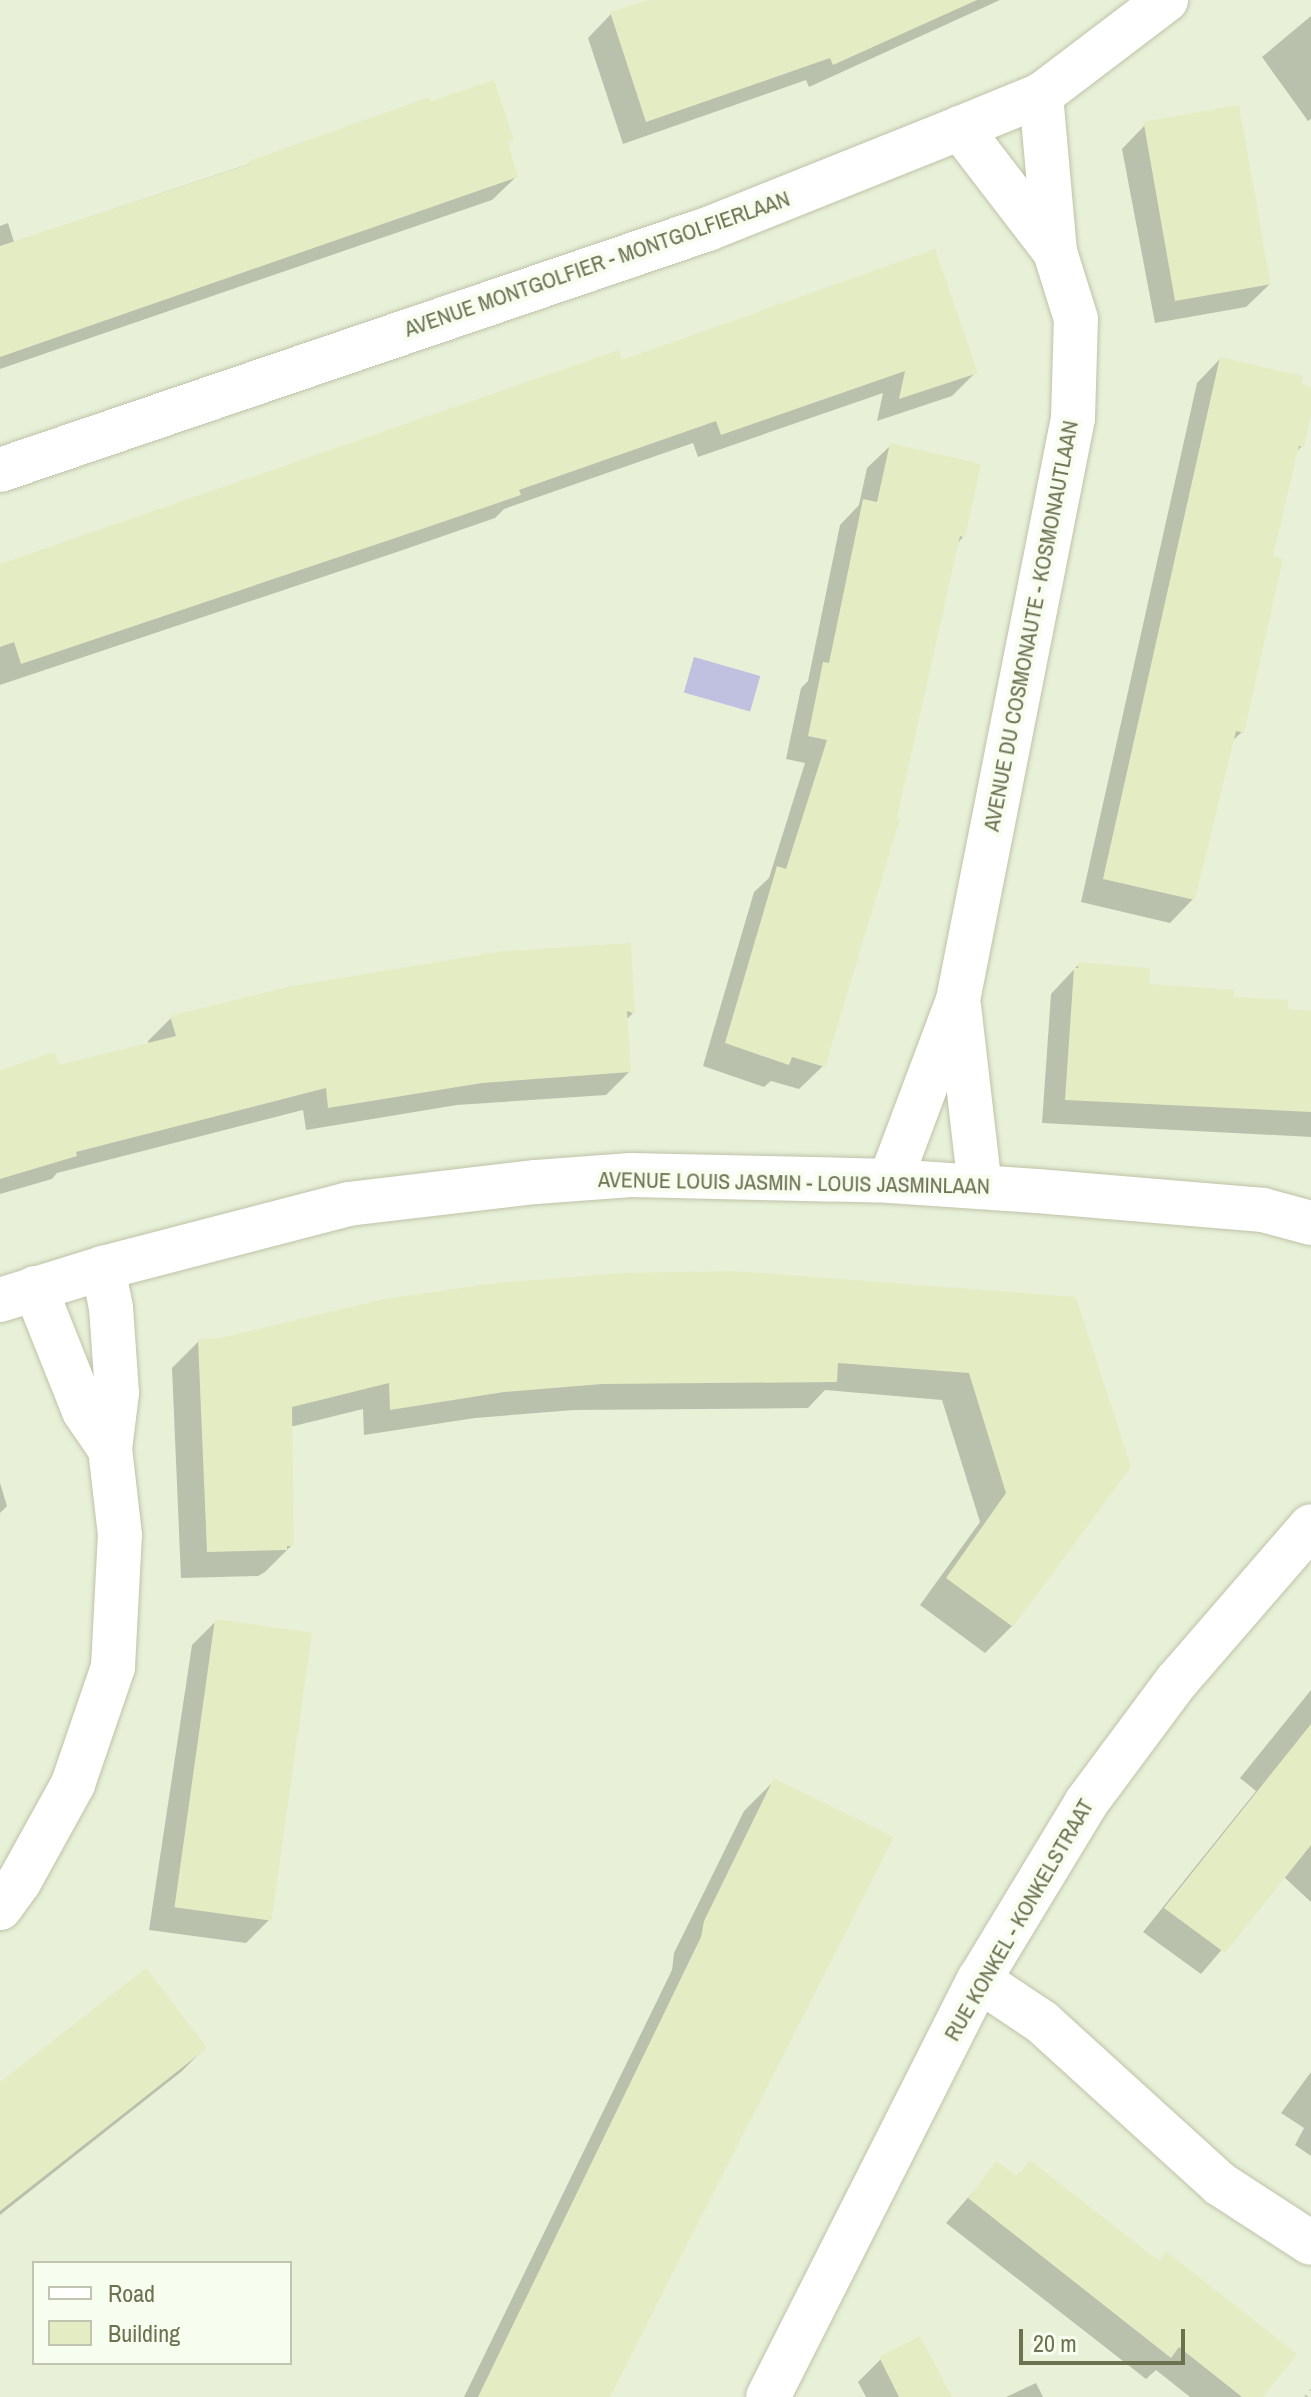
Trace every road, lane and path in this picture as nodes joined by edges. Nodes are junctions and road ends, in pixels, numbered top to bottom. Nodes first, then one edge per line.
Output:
1 (1166, 0) edge
2 (1041, 95) junction
3 (960, 128) junction
4 (1055, 252) junction
5 (0, 470) edge
6 (958, 1000) junction
7 (890, 1181) junction
8 (980, 1187) junction
9 (1311, 1223) edge
10 (103, 1268) junction
11 (18, 1294) edge
12 (110, 1449) junction
13 (1311, 1526) edge
14 (0, 1908) edge
15 (979, 1980) junction
16 (1311, 2243) edge
17 (1311, 2390) edge
18 (780, 2393) edge
19 (1306, 2397) edge

1 - 2 street, AVENUE MONTGOLFIER - MONTGOLFIERLAAN
2 - 3 street, AVENUE MONTGOLFIER - MONTGOLFIERLAAN
2 - 4 street, AVENUE DU COSMONAUTE - KOSMONAUTLAAN
3 - 4 street, AVENUE DU COSMONAUTE - KOSMONAUTLAAN
3 - 5 street, AVENUE MONTGOLFIER - MONTGOLFIERLAAN
4 - 6 street, AVENUE DU COSMONAUTE - KOSMONAUTLAAN
6 - 7 street, AVENUE DU COSMONAUTE - KOSMONAUTLAAN
6 - 8 street, AVENUE DU COSMONAUTE - KOSMONAUTLAAN
7 - 8 street, AVENUE LOUIS JASMIN - LOUIS JASMINLAAN
7 - 10 street, AVENUE LOUIS JASMIN - LOUIS JASMINLAAN
8 - 9 street, AVENUE LOUIS JASMIN - LOUIS JASMINLAAN
10 - 11 street, AVENUE LOUIS JASMIN - LOUIS JASMINLAAN
10 - 12 street
11 - 12 street
12 - 14 street
13 - 15 street, RUE KONKEL - KONKELSTRAAT
15 - 16 street
15 - 18 street, RUE KONKEL - KONKELSTRAAT
17 - 19 path

